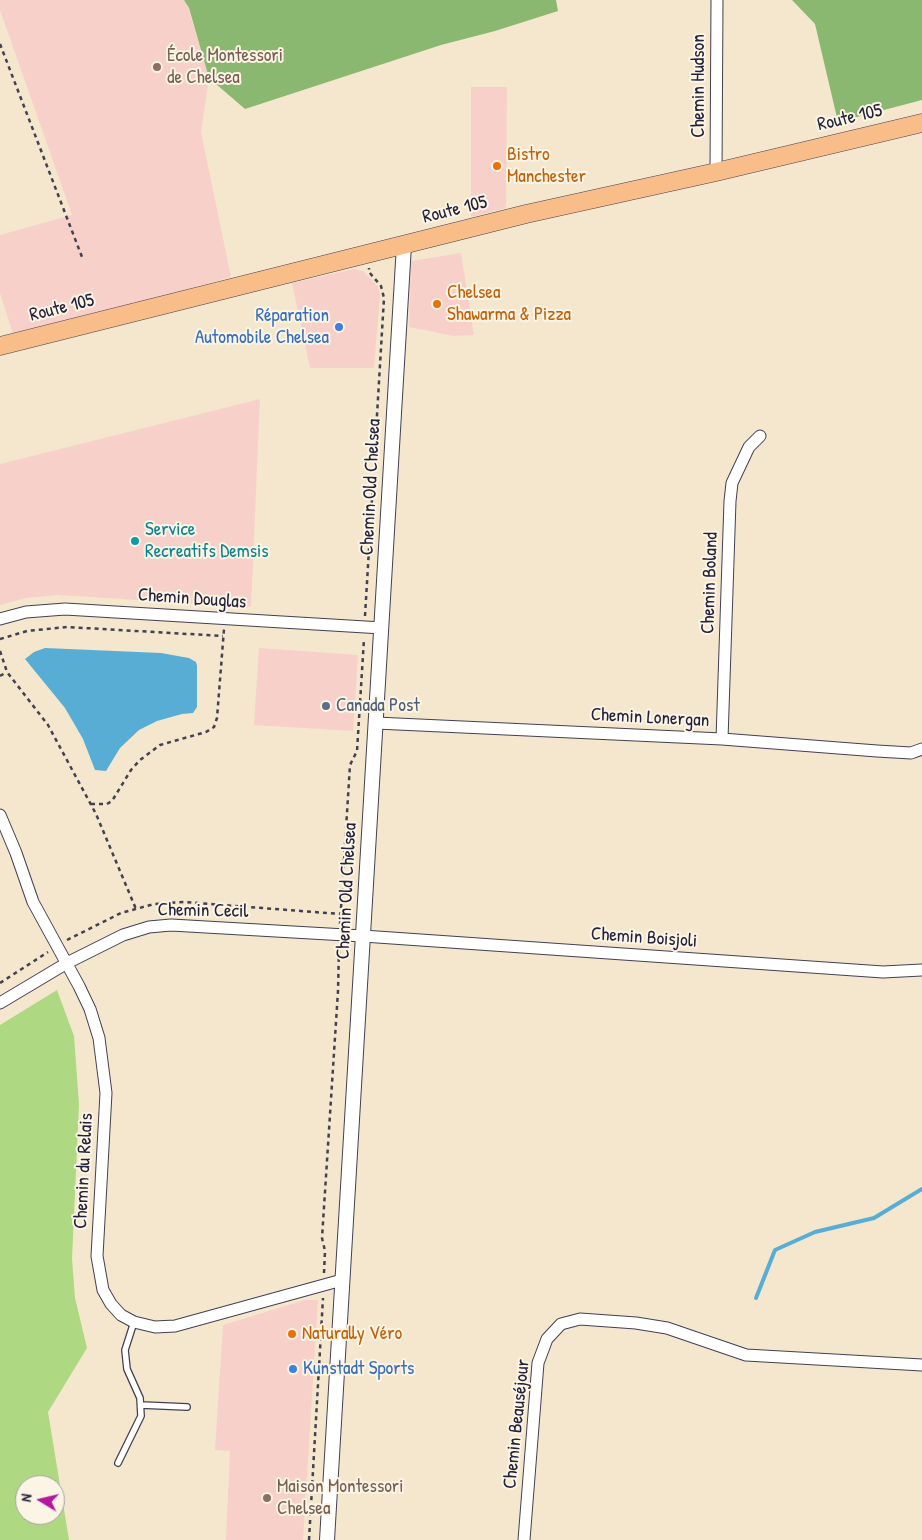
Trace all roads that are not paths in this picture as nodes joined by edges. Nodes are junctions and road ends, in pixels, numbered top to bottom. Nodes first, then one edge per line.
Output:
1 (717, 0) edge
2 (922, 123) edge
3 (716, 172) junction
4 (404, 245) junction
5 (0, 346) edge
6 (760, 436) dead end
7 (0, 619) edge
8 (382, 628) junction
9 (376, 723) junction
10 (722, 739) junction
11 (922, 749) edge
12 (0, 815) edge
13 (364, 936) junction
14 (67, 963) junction
15 (922, 970) edge
16 (0, 1003) edge
17 (342, 1280) junction
18 (134, 1322) junction
19 (922, 1366) edge
20 (141, 1405) junction
21 (187, 1407) dead end
22 (118, 1463) dead end
23 (327, 1540) edge
24 (524, 1540) edge

1 - 3 street, Chemin Hudson
2 - 3 main road, Route 105
3 - 4 main road, Route 105
4 - 5 main road, Route 105
4 - 8 street, Chemin Old Chelsea
6 - 10 street, Chemin Boland
7 - 8 street, Chemin Douglas
8 - 9 street, Chemin Old Chelsea
9 - 10 street, Chemin Lonergan
9 - 13 street, Chemin Old Chelsea
10 - 11 street, Chemin Lonergan
12 - 14 street, Chemin du Relais
13 - 14 street, Chemin Cecil
13 - 15 street, Chemin Boisjoli
13 - 17 street, Chemin Old Chelsea
14 - 16 street, Chemin Cecil
14 - 18 street, Chemin du Relais
17 - 18 street, Chemin du Relais
17 - 23 street, Chemin Old Chelsea
18 - 20 lane
19 - 24 street, Chemin Beauséjour
20 - 21 lane
20 - 22 lane

